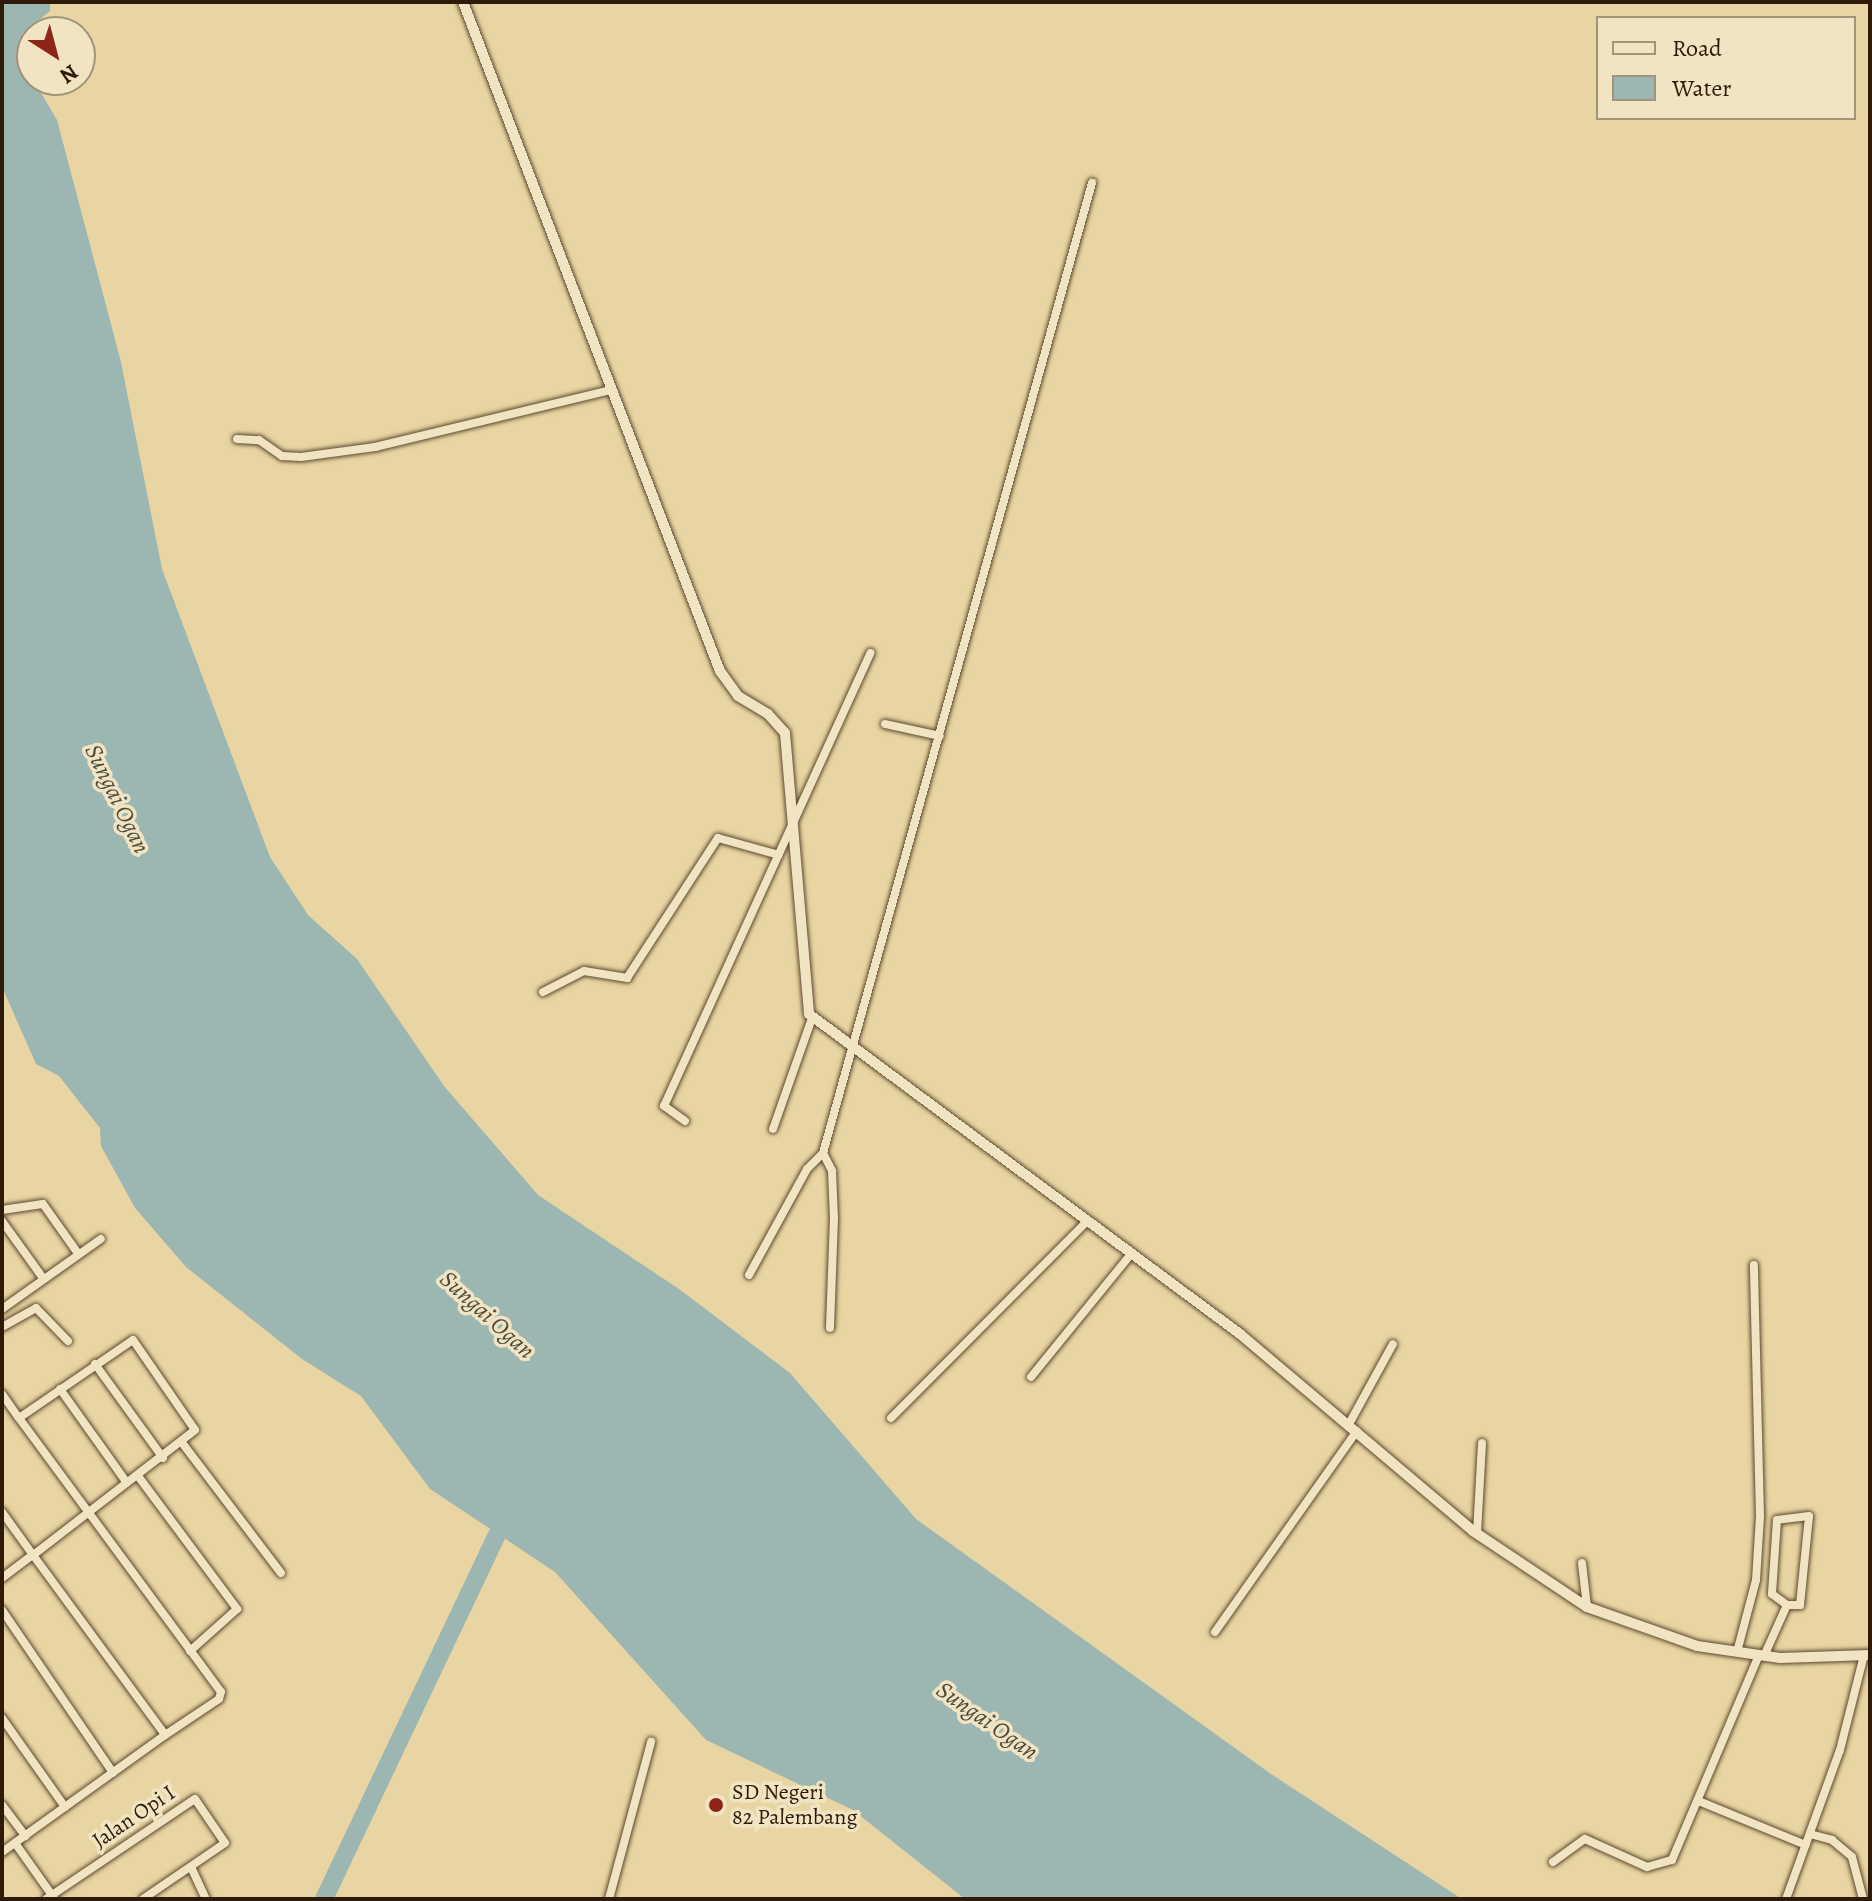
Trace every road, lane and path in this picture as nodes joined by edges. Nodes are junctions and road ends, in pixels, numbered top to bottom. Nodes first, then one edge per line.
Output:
1 (463, 2) edge
2 (1092, 183) dead end
3 (611, 390) junction
4 (237, 439) dead end
5 (870, 653) dead end
6 (885, 724) dead end
7 (936, 736) junction
8 (791, 829) junction
9 (779, 855) junction
10 (543, 992) dead end
11 (814, 1021) junction
12 (854, 1051) junction
13 (685, 1121) dead end
14 (773, 1129) dead end
15 (823, 1153) junction
16 (2, 1210) edge
17 (2, 1221) edge
18 (1086, 1222) junction
19 (101, 1239) dead end
20 (77, 1252) junction
21 (1130, 1255) junction
22 (1754, 1265) dead end
23 (749, 1275) dead end
24 (43, 1278) junction
25 (4, 1304) edge
26 (2, 1327) edge
27 (830, 1328) dead end
28 (68, 1341) dead end
29 (1393, 1344) dead end
30 (95, 1364) junction
31 (1031, 1377) dead end
32 (60, 1389) junction
33 (2, 1394) edge
34 (19, 1418) junction
35 (891, 1418) dead end
36 (1353, 1428) junction
37 (1482, 1443) dead end
38 (183, 1444) junction
39 (163, 1458) junction
40 (138, 1476) junction
41 (127, 1483) junction
42 (88, 1511) junction
43 (2, 1512) edge
44 (1477, 1533) junction
45 (33, 1555) junction
46 (1582, 1563) dead end
47 (281, 1573) dead end
48 (2, 1578) edge
49 (1787, 1605) junction
50 (1587, 1607) junction
51 (2, 1610) edge
52 (1215, 1632) dead end
53 (190, 1651) junction
54 (1737, 1652) junction
55 (1867, 1655) edge
56 (1761, 1656) junction
57 (2, 1718) edge
58 (165, 1735) junction
59 (651, 1742) dead end
60 (113, 1773) junction
61 (1701, 1802) junction
62 (2, 1805) edge
63 (65, 1807) junction
64 (1810, 1834) junction
65 (25, 1836) junction
66 (15, 1843) junction
67 (1806, 1845) junction
68 (2, 1852) edge
69 (1553, 1862) dead end
70 (191, 1867) junction
71 (51, 1898) edge
72 (143, 1899) edge
73 (206, 1899) edge
74 (609, 1899) edge
75 (1786, 1899) edge
76 (1863, 1899) edge

1 - 3 street
2 - 7 street
3 - 4 street
3 - 8 street
5 - 8 street
6 - 7 street
7 - 12 street
8 - 9 street
8 - 11 street
9 - 10 street
9 - 13 street
11 - 12 street
11 - 14 street
12 - 15 street
12 - 18 street
15 - 23 street
15 - 27 street
16 - 20 street
17 - 24 street
18 - 21 street
18 - 35 street
19 - 20 street
20 - 24 street
21 - 31 street
21 - 36 street
22 - 54 street
24 - 25 street
26 - 28 street
29 - 36 street
30 - 32 street
30 - 38 street
30 - 39 street
32 - 34 street
32 - 41 street
33 - 34 street
34 - 42 street
36 - 44 street
36 - 52 street
37 - 44 street
38 - 39 street
38 - 47 street
39 - 40 street
40 - 41 street
40 - 53 street
41 - 42 street
42 - 45 street
42 - 53 street
43 - 45 street
44 - 50 street
45 - 48 street
45 - 58 street
46 - 50 street
49 - 49 street
49 - 56 street
50 - 54 street
51 - 60 street
53 - 58 street
54 - 56 street
55 - 56 street
55 - 64 street
56 - 61 street
57 - 63 street
58 - 60 street
59 - 74 street
60 - 63 street
61 - 67 street
61 - 69 street
62 - 65 street
63 - 65 street
64 - 67 street
64 - 76 street
65 - 66 street
66 - 68 street
66 - 71 street
67 - 75 street
70 - 71 street, Jalan Opi I
70 - 72 street, Jalan Opi I
70 - 73 street

